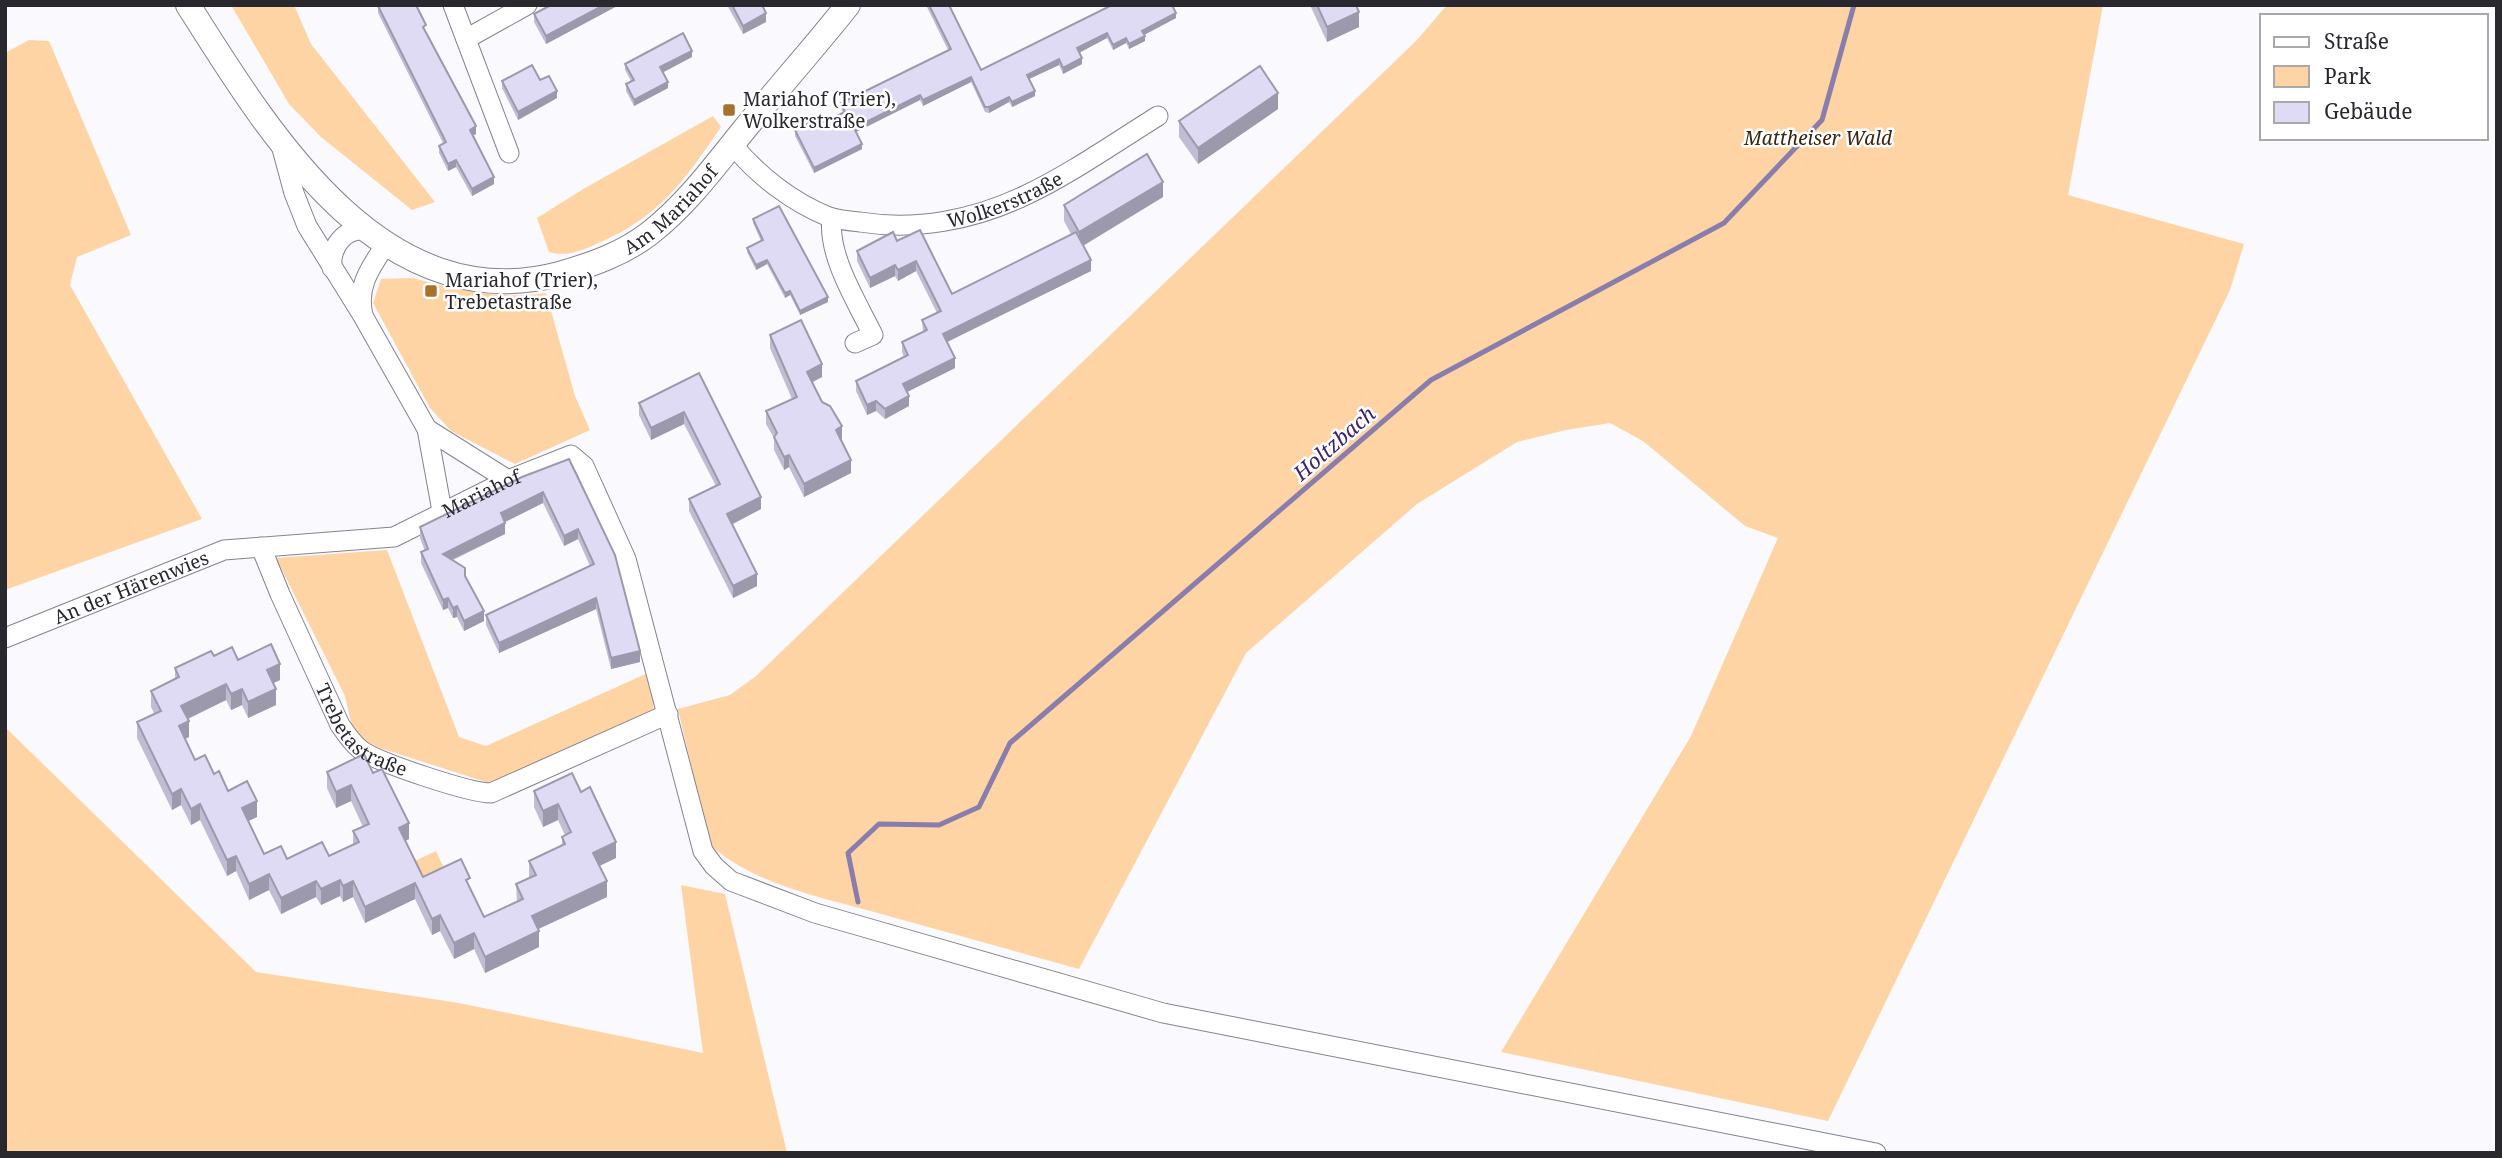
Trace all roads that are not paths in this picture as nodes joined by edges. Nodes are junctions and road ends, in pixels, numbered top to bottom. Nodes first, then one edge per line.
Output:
1 (188, 5) edge
2 (453, 5) edge
3 (527, 5) edge
4 (848, 5) edge
5 (466, 39) junction
6 (1158, 116) dead end
7 (280, 142) junction
8 (732, 144) junction
9 (509, 153) dead end
10 (832, 218) junction
11 (376, 237) junction
12 (332, 268) junction
13 (363, 316) junction
14 (855, 343) dead end
15 (427, 429) junction
16 (508, 480) junction
17 (442, 511) junction
18 (261, 547) junction
19 (5, 638) edge
20 (668, 714) junction
21 (1876, 1153) edge

1 - 7 street, Am Mariahof
2 - 5 street
3 - 5 street
4 - 8 street, Am Mariahof
5 - 9 street
6 - 10 street, Wolkerstraße
7 - 11 street, Am Mariahof
7 - 12 street
8 - 10 street, Wolkerstraße
8 - 11 street, Am Mariahof
10 - 14 street
11 - 12 street
11 - 13 street
12 - 13 street
13 - 15 street
15 - 16 street
15 - 17 street
16 - 17 street, Mariahof
16 - 20 street, Mariahof
17 - 18 street, Mariahof
18 - 19 street, An der Härenwies
18 - 20 street, Trebetastraße
20 - 21 street

